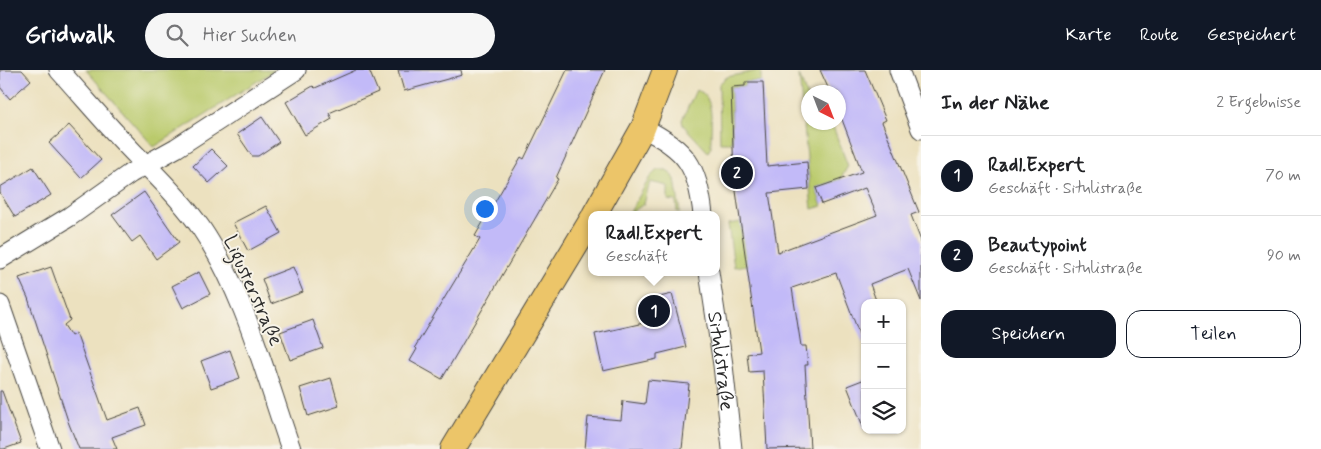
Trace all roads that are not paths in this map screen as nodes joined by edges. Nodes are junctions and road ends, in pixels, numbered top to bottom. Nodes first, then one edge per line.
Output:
1 (59, 70) edge
2 (296, 70) edge
3 (665, 70) edge
4 (899, 70) edge
5 (643, 128) junction
6 (921, 129) edge
7 (146, 166) junction
8 (596, 211) edge
9 (702, 211) edge
10 (588, 226) edge
11 (0, 259) edge
12 (710, 276) edge
13 (0, 306) edge
14 (50, 449) edge
15 (291, 449) edge
16 (453, 449) edge
17 (732, 449) edge

1 - 7 street, Ligusterstraße
2 - 7 street
3 - 5 main road
4 - 6 street
5 - 8 main road
5 - 9 street
7 - 11 street
7 - 15 street, Ligusterstraße
10 - 16 main road
12 - 17 street, Situlistraße
13 - 14 street

